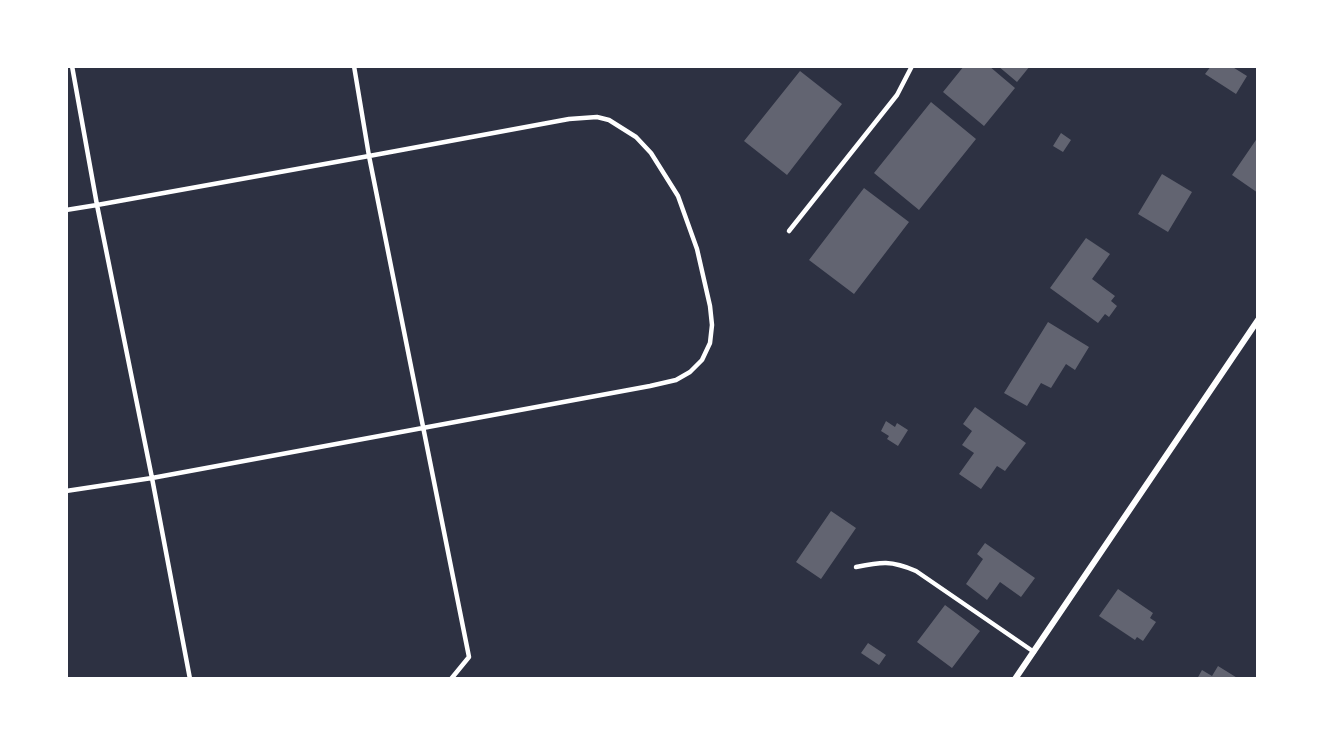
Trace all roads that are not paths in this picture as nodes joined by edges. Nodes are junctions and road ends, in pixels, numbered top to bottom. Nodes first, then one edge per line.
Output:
1 (72, 66) edge
2 (354, 66) edge
3 (912, 66) edge
4 (369, 156) junction
5 (97, 205) junction
6 (66, 210) edge
7 (789, 231) dead end
8 (1258, 320) edge
9 (422, 427) junction
10 (152, 478) junction
11 (66, 491) edge
12 (856, 567) dead end
13 (1034, 652) junction
14 (190, 679) edge
15 (451, 679) edge
16 (1015, 679) edge

1 - 5 lane
2 - 4 lane
3 - 7 lane
4 - 5 lane
4 - 9 lane
4 - 9 lane
5 - 6 lane
5 - 10 lane
8 - 13 street
9 - 10 lane
9 - 15 lane
10 - 11 lane
10 - 14 lane
12 - 13 lane
13 - 16 street

